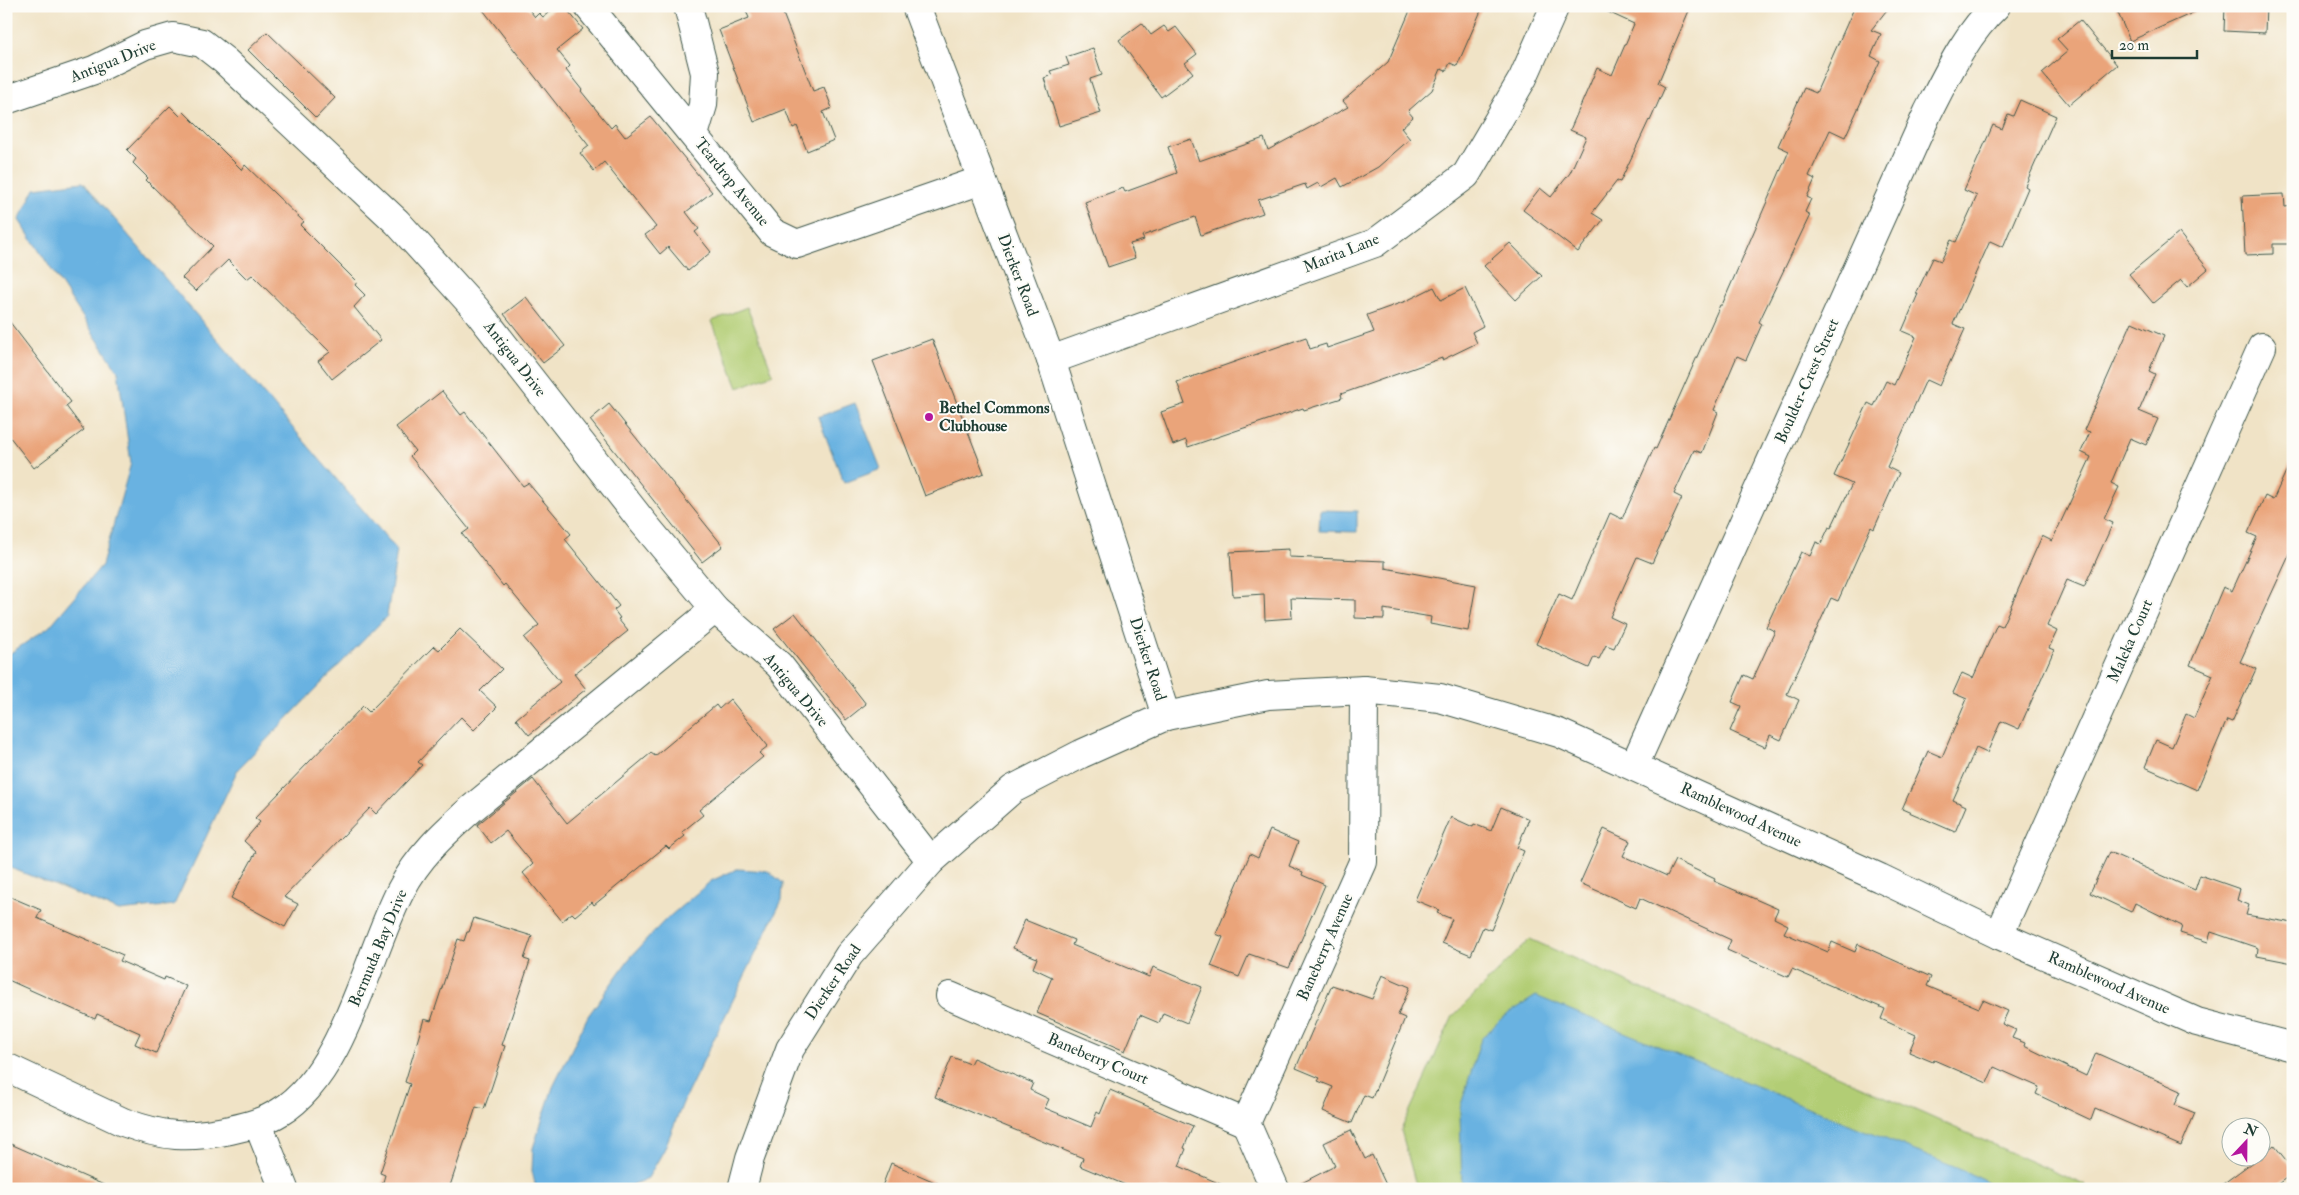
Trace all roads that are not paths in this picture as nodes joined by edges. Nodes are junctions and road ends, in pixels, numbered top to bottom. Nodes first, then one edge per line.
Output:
1 (588, 6) edge
2 (688, 6) edge
3 (1555, 6) edge
4 (1996, 6) edge
5 (920, 8) edge
6 (6, 100) edge
7 (694, 135) junction
8 (982, 180) junction
9 (2262, 347) dead end
10 (1051, 360) junction
11 (715, 609) junction
12 (1364, 690) junction
13 (1166, 716) junction
14 (1634, 766) junction
15 (932, 861) junction
16 (1999, 935) junction
17 (950, 996) dead end
18 (2293, 1047) edge
19 (6, 1068) edge
20 (1246, 1123) junction
21 (258, 1124) junction
22 (284, 1189) edge
23 (742, 1189) edge
24 (1275, 1189) edge

1 - 7 street, Teardrop Avenue
2 - 7 street
3 - 10 street, Marita Lane
4 - 14 street, Boulder-Crest Street
5 - 8 street, Dierker Road
6 - 11 street, Antigua Drive
7 - 8 street, Teardrop Avenue
8 - 10 street, Dierker Road
9 - 16 street, Maleka Court
10 - 13 street, Dierker Road
11 - 15 street, Antigua Drive
11 - 21 street, Bermuda Bay Drive
12 - 13 street, Ramblewood Avenue
12 - 14 street, Ramblewood Avenue
12 - 20 street, Baneberry Avenue
13 - 15 street, Dierker Road
14 - 16 street, Ramblewood Avenue
15 - 23 street, Dierker Road
16 - 18 street, Ramblewood Avenue
17 - 20 street, Baneberry Court
19 - 21 street, Bermuda Bay Drive
20 - 24 street
21 - 22 street

